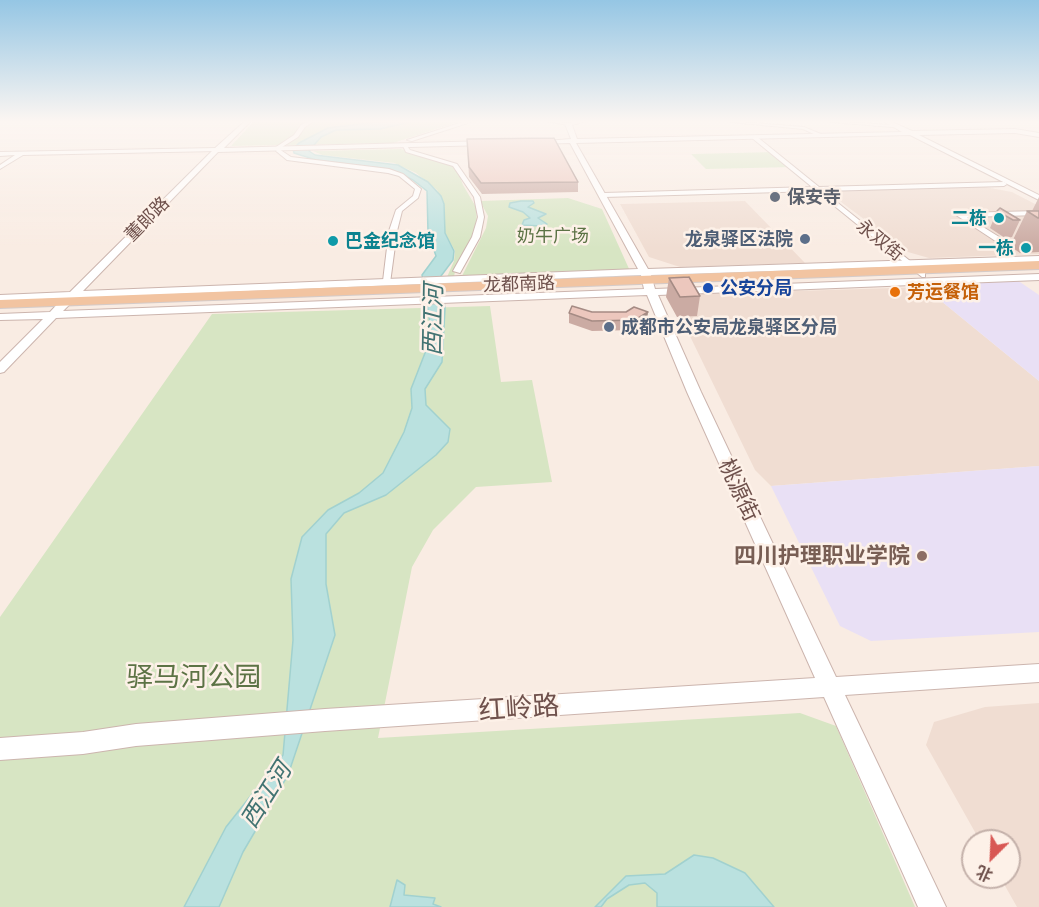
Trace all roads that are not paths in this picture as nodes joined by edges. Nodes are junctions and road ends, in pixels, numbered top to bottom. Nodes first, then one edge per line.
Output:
1 (206, 163) edge
2 (325, 163) edge
3 (449, 163) edge
4 (586, 163) edge
5 (786, 163) edge
6 (966, 163) edge
7 (968, 163) edge
8 (1004, 184) junction
9 (818, 189) junction
10 (604, 195) junction
11 (1039, 200) edge
12 (1020, 213) junction
13 (1039, 213) edge
14 (1039, 224) edge
15 (1039, 230) edge
16 (1039, 259) edge
17 (1039, 265) edge
18 (916, 269) junction
19 (1039, 271) edge
20 (1039, 277) edge
21 (387, 281) junction
22 (648, 283) junction
23 (462, 286) junction
24 (407, 292) junction
25 (0, 298) edge
26 (0, 304) edge
27 (67, 306) junction
28 (0, 311) edge
29 (0, 317) edge
30 (0, 369) edge
31 (0, 380) edge
32 (1039, 673) edge
33 (830, 689) junction
34 (0, 749) edge
35 (932, 907) edge

1 - 27 street, 董郞路
2 - 21 street
3 - 23 street
4 - 10 street, 桃源街
5 - 9 street, 永双街
6 - 8 street
7 - 11 street
8 - 9 street
8 - 11 street
9 - 10 street
9 - 18 street, 永双街
10 - 22 street, 桃源街
12 - 13 street
12 - 14 street
12 - 15 street
16 - 18 street
17 - 18 main road, 龙都南路
18 - 19 main road, 龙都南路
18 - 22 main road, 龙都南路
20 - 22 street
21 - 24 street
21 - 27 street
22 - 23 main road, 龙都南路
22 - 33 street, 桃源街
23 - 24 main road, 龙都南路
24 - 27 main road, 龙都南路
25 - 27 street
26 - 27 main road, 龙都南路
27 - 28 main road, 龙都南路
27 - 29 street
27 - 30 street, 董郞路
27 - 31 street, 董郞路
32 - 33 street, 红岭路
33 - 34 street, 红岭路
33 - 35 street, 桃源街

